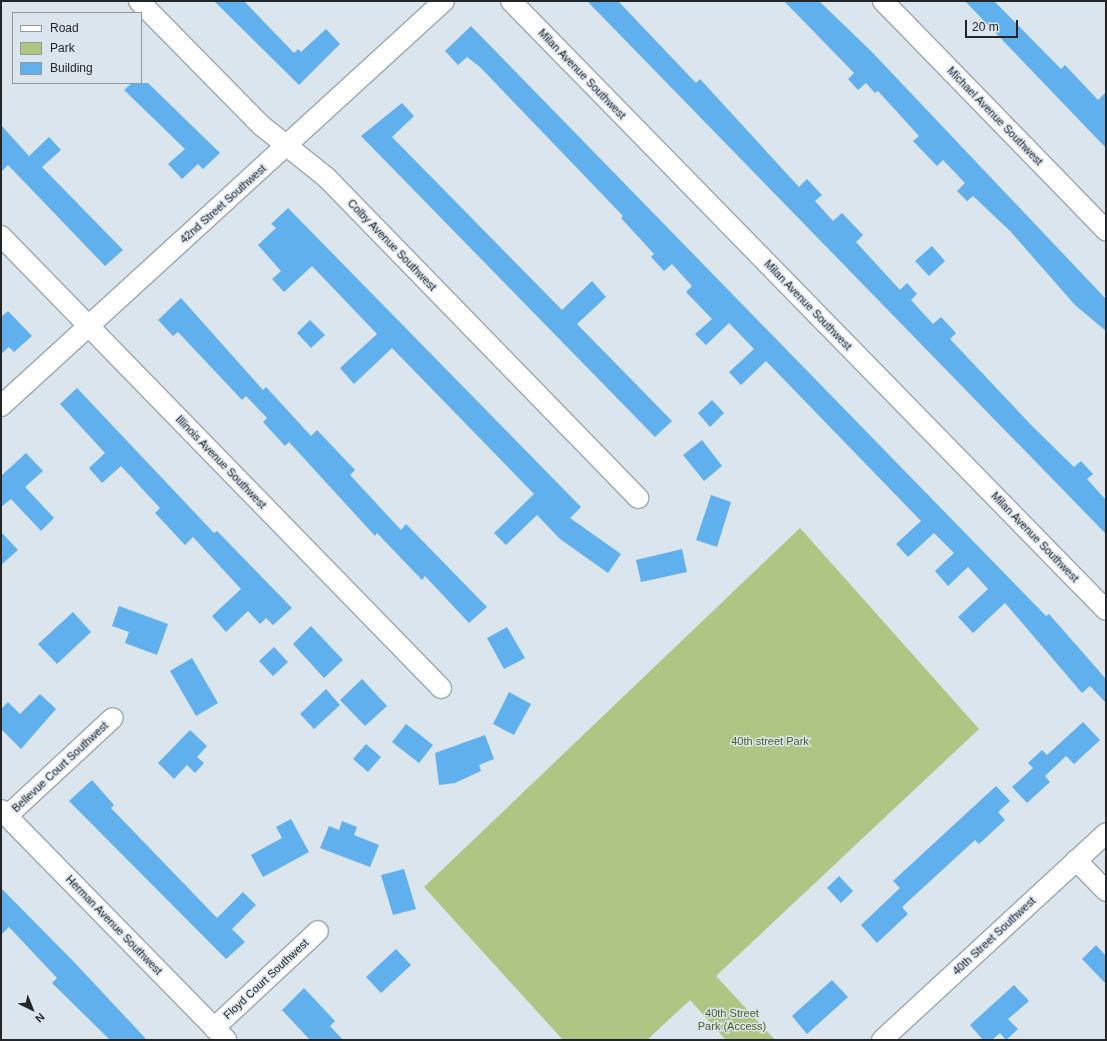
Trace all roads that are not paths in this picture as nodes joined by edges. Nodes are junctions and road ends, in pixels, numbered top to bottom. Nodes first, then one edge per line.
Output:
1 (139, 1) edge
2 (444, 1) edge
3 (511, 1) edge
4 (883, 1) edge
5 (287, 146) junction
6 (1106, 230) edge
7 (1, 236) edge
8 (88, 325) junction
9 (1, 406) edge
10 (638, 498) dead end
11 (1106, 610) edge
12 (442, 688) dead end
13 (113, 718) dead end
14 (4, 813) edge
15 (1106, 832) edge
16 (1076, 860) junction
17 (1106, 891) edge
18 (318, 931) dead end
19 (220, 1034) edge
20 (882, 1040) edge

1 - 5 street, Colby Avenue Southwest
2 - 5 street, 42nd Street Southwest
3 - 11 street, Milan Avenue Southwest
4 - 6 street, Michael Avenue Southwest
5 - 8 street, 42nd Street Southwest
5 - 10 street, Colby Avenue Southwest
7 - 8 street, Illinois Avenue Southwest
8 - 9 street, 42nd Street Southwest
8 - 12 street, Illinois Avenue Southwest
13 - 14 street, Bellevue Court Southwest
14 - 19 street, Herman Avenue Southwest
15 - 16 street, 40th Street Southwest
16 - 17 street
16 - 20 street, 40th Street Southwest
18 - 19 street, Floyd Court Southwest

